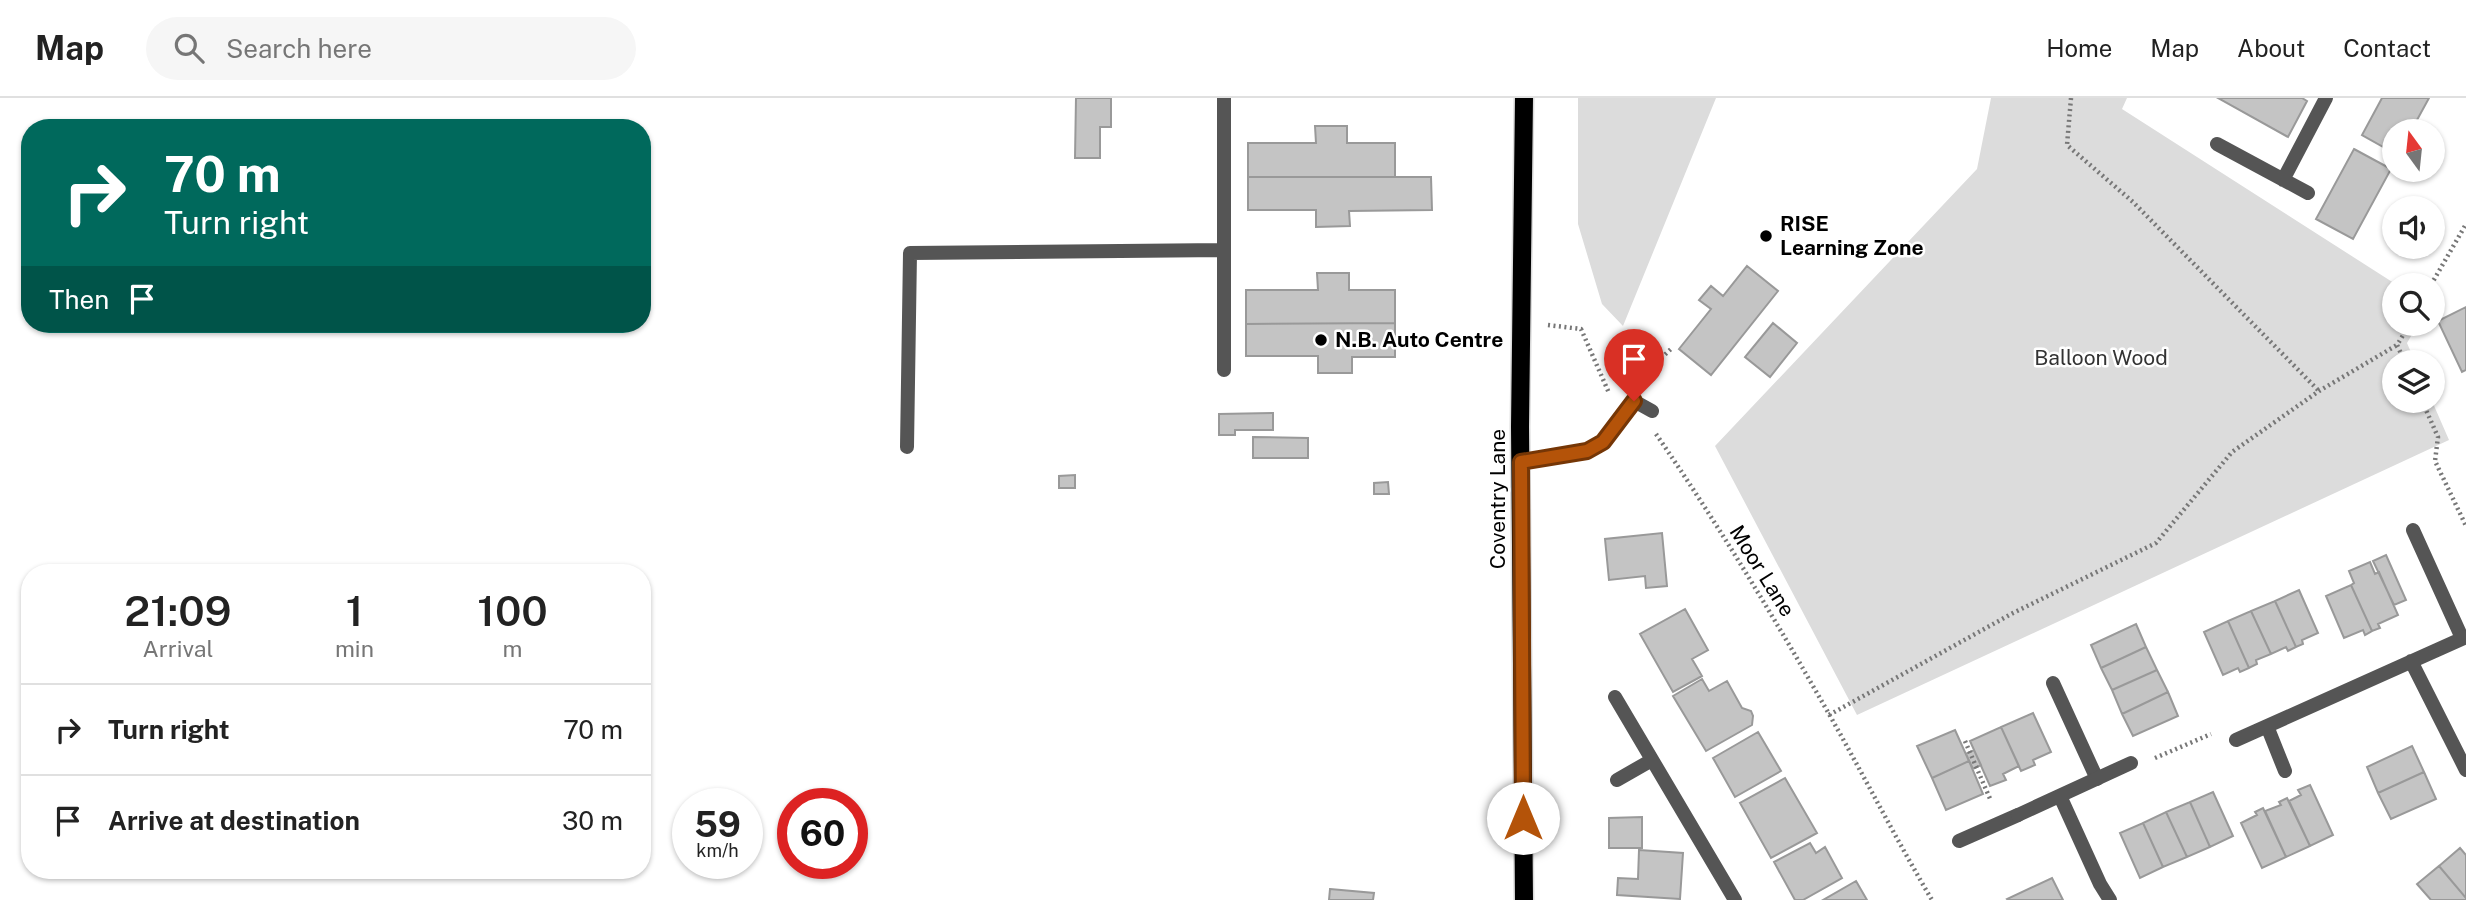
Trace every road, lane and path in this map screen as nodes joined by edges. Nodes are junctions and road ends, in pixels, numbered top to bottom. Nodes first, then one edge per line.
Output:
1 (1224, 98) edge
2 (1524, 98) edge
3 (2071, 98) edge
4 (2326, 98) edge
5 (2217, 144) dead end
6 (2283, 180) junction
7 (2308, 193) dead end
8 (2466, 224) edge
9 (1224, 250) junction
10 (2438, 273) edge
11 (1522, 323) junction
12 (2403, 336) edge
13 (2398, 345) junction
14 (1672, 348) dead end
15 (2400, 350) edge
16 (1224, 370) dead end
17 (2319, 391) junction
18 (1634, 401) junction
19 (1652, 411) dead end
20 (2427, 413) edge
21 (1620, 419) junction
22 (907, 447) dead end
23 (1521, 462) junction
24 (2466, 526) edge
25 (2413, 530) dead end
26 (2464, 638) edge
27 (2411, 661) junction
28 (2053, 683) dead end
29 (1615, 697) dead end
30 (1829, 715) junction
31 (2267, 726) junction
32 (2236, 740) joint
33 (1965, 741) dead end
34 (1652, 760) junction
35 (2131, 763) joint
36 (2466, 770) edge
37 (2285, 771) dead end
38 (2097, 779) junction
39 (1617, 780) dead end
40 (2060, 796) junction
41 (2001, 822) junction
42 (1959, 841) dead end
43 (1524, 900) edge
44 (1735, 900) edge
45 (1932, 900) edge
46 (2110, 900) edge

1 - 9 street
2 - 11 main road, Coventry Lane
3 - 17 path
4 - 6 street
5 - 6 street
6 - 7 street
8 - 10 path
9 - 16 street
9 - 22 street
11 - 21 path
11 - 23 main road, Coventry Lane
12 - 13 path
13 - 15 path
13 - 17 path
14 - 18 path
17 - 30 path
18 - 19 street
18 - 21 street
20 - 24 path
21 - 23 street
21 - 30 path, Moor Lane
23 - 43 main road, Coventry Lane
25 - 26 street
26 - 27 street
27 - 31 street
27 - 36 street
28 - 38 street
29 - 34 street
30 - 45 path, Moor Lane
31 - 32 street
31 - 37 street
32 - 35 path
33 - 41 path
34 - 39 street
34 - 44 street
35 - 38 street
38 - 40 street
40 - 41 street
40 - 46 street
41 - 42 street

